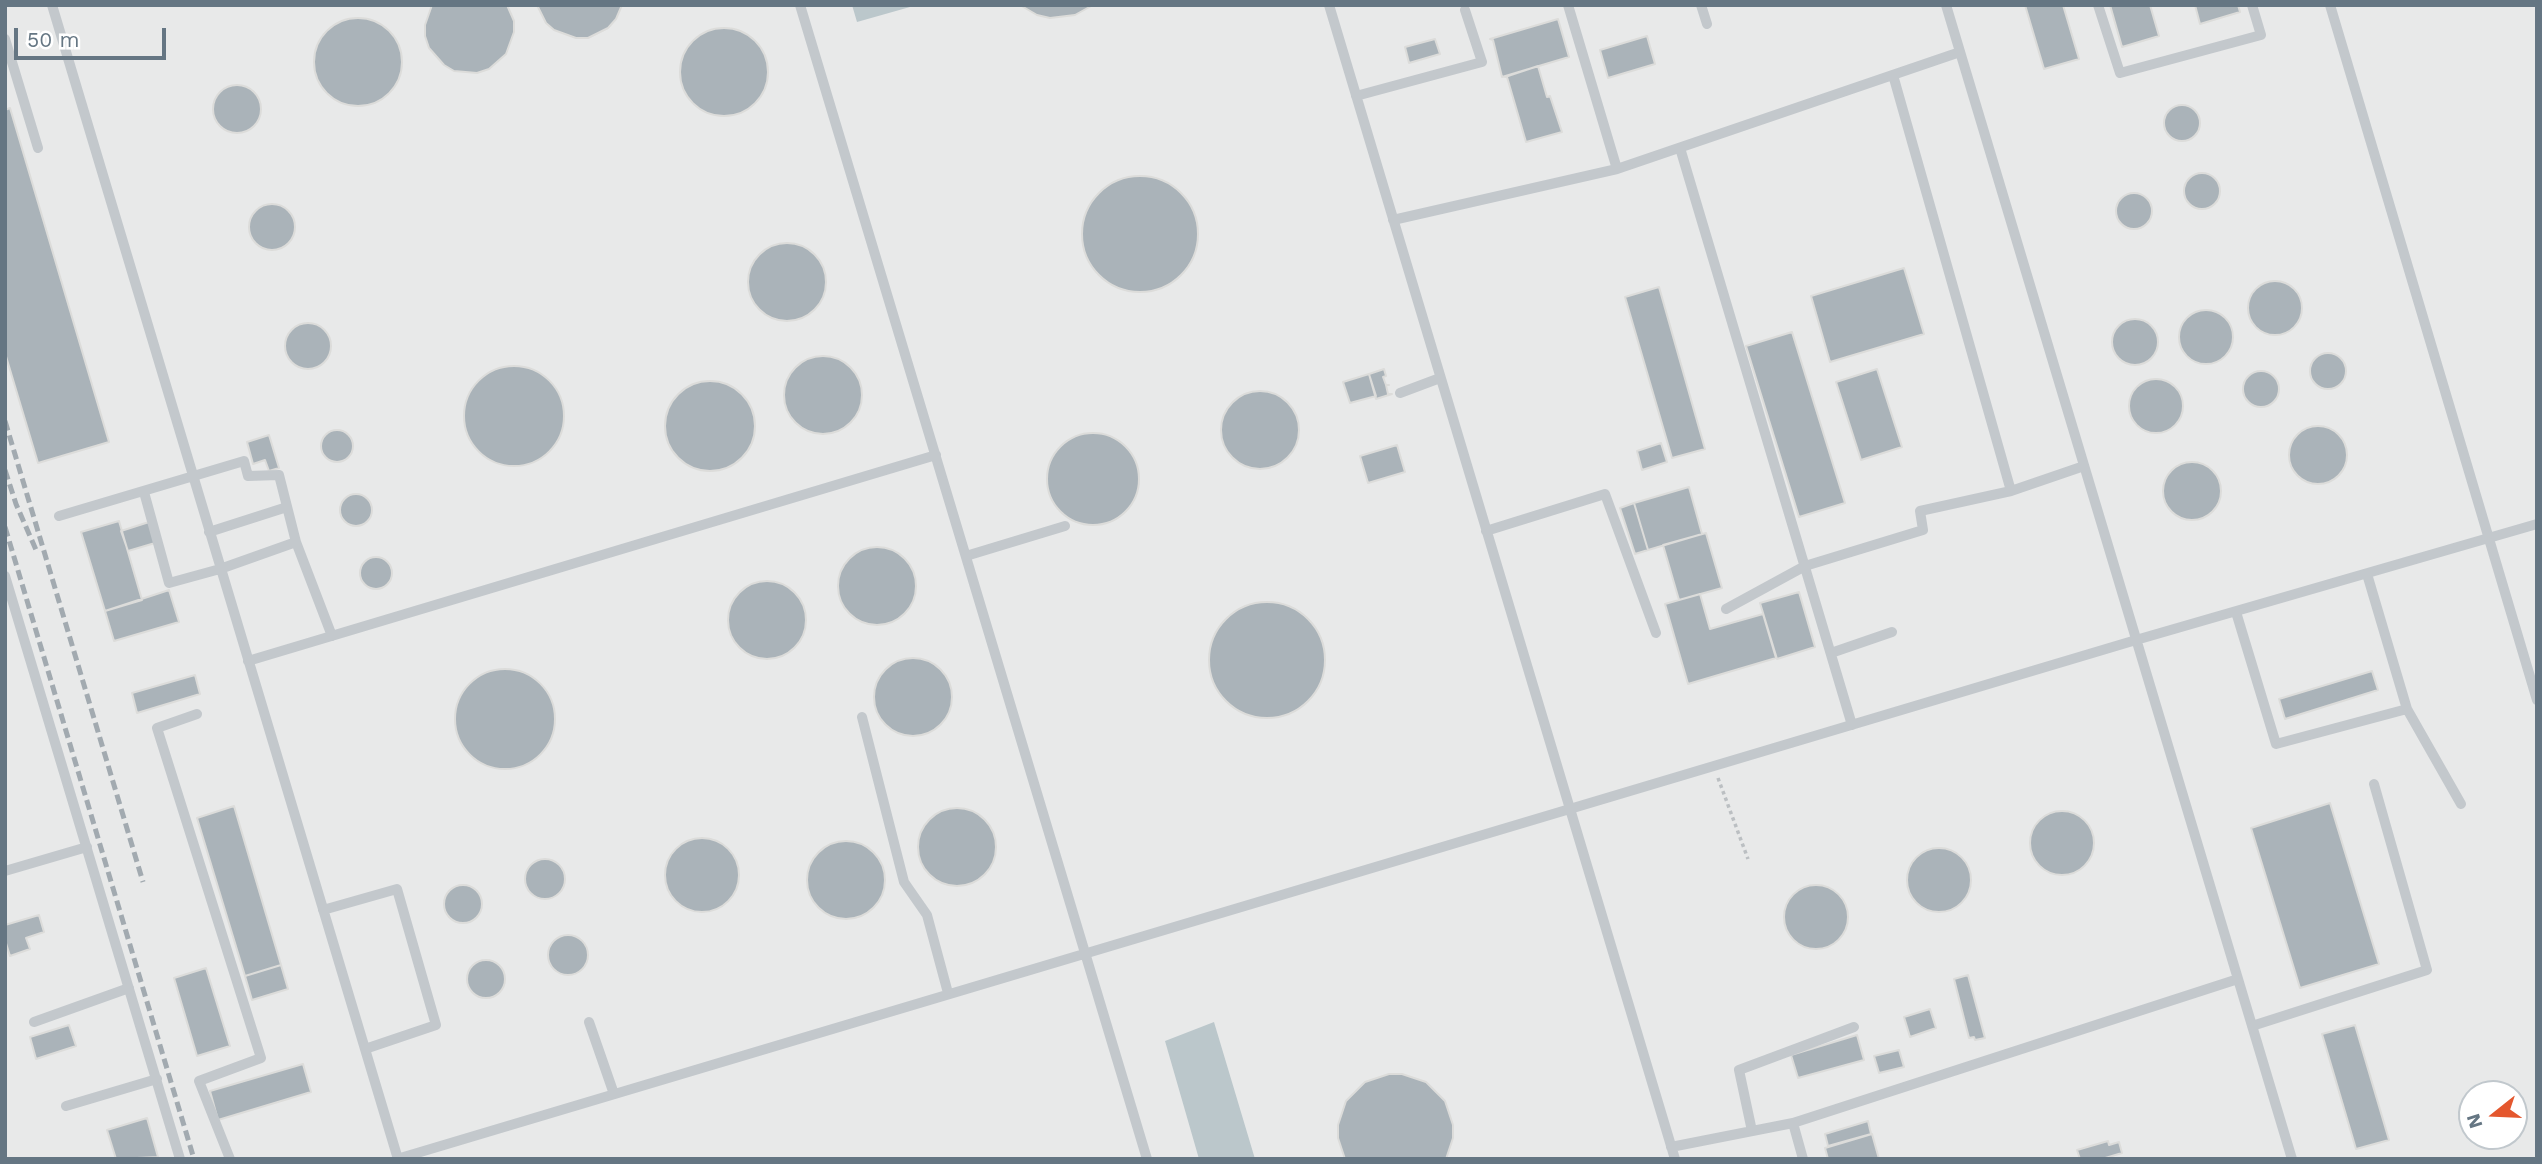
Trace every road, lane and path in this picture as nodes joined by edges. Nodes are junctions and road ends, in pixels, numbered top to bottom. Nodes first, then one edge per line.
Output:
1 (52, 5) edge
2 (800, 5) edge
3 (1329, 5) edge
4 (1568, 5) edge
5 (1701, 5) edge
6 (1945, 5) edge
7 (2098, 5) edge
8 (2252, 5) edge
9 (2330, 5) edge
10 (1465, 10) dead end
11 (1707, 24) dead end
12 (5, 38) edge
13 (1960, 52) junction
14 (1893, 75) junction
15 (1356, 96) junction
16 (38, 148) dead end
17 (1680, 148) junction
18 (1617, 169) junction
19 (1393, 220) junction
20 (1440, 378) junction
21 (1400, 393) dead end
22 (936, 455) junction
23 (2084, 466) junction
24 (193, 478) junction
25 (2011, 491) junction
26 (144, 492) junction
27 (287, 508) junction
28 (58, 516) dead end
29 (2537, 524) edge
30 (1065, 526) dead end
31 (1486, 531) junction
32 (209, 532) junction
33 (2488, 539) junction
34 (296, 542) junction
35 (966, 556) junction
36 (1805, 566) junction
37 (220, 569) junction
38 (2367, 574) junction
39 (5, 576) edge
40 (1726, 609) dead end
41 (2236, 612) junction
42 (1892, 632) dead end
43 (1656, 633) dead end
44 (332, 636) junction
45 (2136, 640) junction
46 (1830, 653) junction
47 (248, 661) junction
48 (2537, 700) edge
49 (2407, 709) junction
50 (197, 714) dead end
51 (862, 717) dead end
52 (1852, 725) junction
53 (1714, 766) junction
54 (2374, 783) dead end
55 (2461, 804) dead end
56 (1570, 809) junction
57 (87, 847) junction
58 (1748, 859) dead end
59 (5, 871) edge
60 (323, 910) junction
61 (1085, 952) junction
62 (2238, 979) junction
63 (129, 988) junction
64 (948, 993) junction
65 (34, 1022) dead end
66 (589, 1022) dead end
67 (2252, 1026) junction
68 (1854, 1027) dead end
69 (365, 1049) junction
70 (157, 1079) junction
71 (614, 1094) junction
72 (66, 1106) dead end
73 (1793, 1122) junction
74 (1752, 1131) junction
75 (1671, 1147) junction
76 (180, 1159) edge
77 (230, 1159) edge
78 (398, 1159) edge
79 (1147, 1159) edge
80 (1675, 1159) edge
81 (1803, 1159) edge
82 (2292, 1159) edge

1 - 24 lane
2 - 22 lane
3 - 15 lane
4 - 18 lane
5 - 11 lane
6 - 13 lane
7 - 8 lane
9 - 33 lane
10 - 15 lane
12 - 16 lane
13 - 14 lane
13 - 23 lane
14 - 17 lane
14 - 25 lane
15 - 19 lane
17 - 18 lane
17 - 36 lane
18 - 19 lane
19 - 20 lane
20 - 21 lane
20 - 31 lane
22 - 35 lane
22 - 44 lane
23 - 25 lane
23 - 45 lane
24 - 26 lane
24 - 27 lane
24 - 32 lane
25 - 36 lane
26 - 28 lane
26 - 37 lane
27 - 32 lane
27 - 34 lane
29 - 33 lane
30 - 35 lane
31 - 43 lane
31 - 56 lane
32 - 37 lane
33 - 38 lane
33 - 48 lane
34 - 37 lane
34 - 44 lane
35 - 61 lane
36 - 40 lane
36 - 46 lane
37 - 47 lane
38 - 41 lane
38 - 49 lane
39 - 57 lane
41 - 45 lane
41 - 49 lane
42 - 46 lane
44 - 47 lane
45 - 52 lane
45 - 62 lane
46 - 52 lane
47 - 60 lane
49 - 55 lane
50 - 77 lane
51 - 64 lane
52 - 53 lane
53 - 56 lane
53 - 58 path
54 - 67 lane
56 - 61 lane
56 - 75 lane
57 - 59 lane
57 - 63 lane
60 - 69 lane
60 - 69 lane
61 - 64 lane
61 - 79 lane
62 - 67 lane
62 - 73 lane
63 - 65 lane
63 - 70 lane
64 - 71 lane
66 - 71 lane
67 - 82 lane
68 - 74 lane
69 - 78 lane
70 - 72 lane
70 - 76 lane
71 - 78 lane
73 - 74 lane
73 - 81 lane
74 - 75 lane
75 - 80 lane

